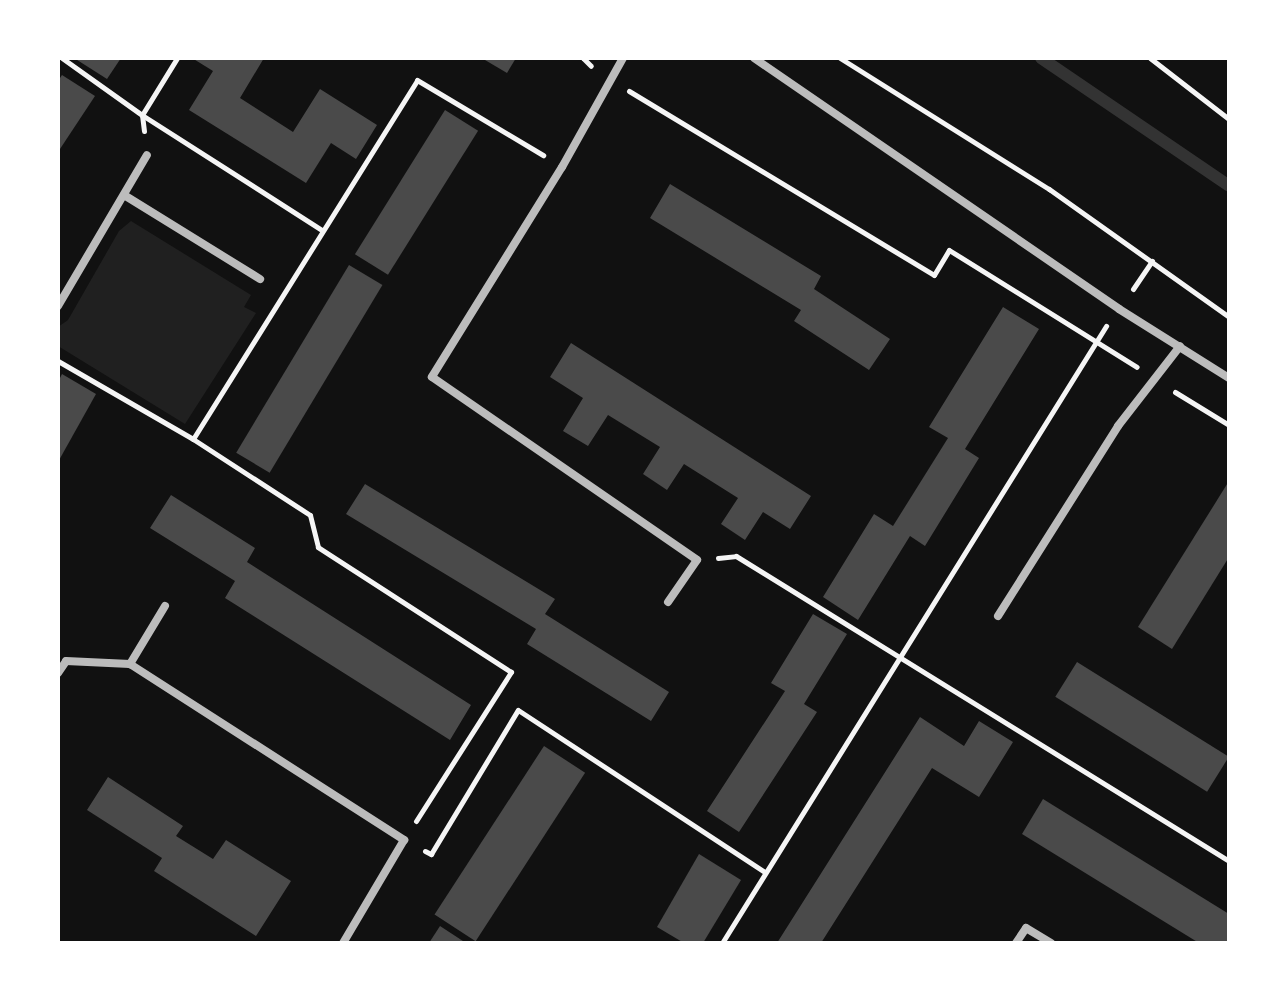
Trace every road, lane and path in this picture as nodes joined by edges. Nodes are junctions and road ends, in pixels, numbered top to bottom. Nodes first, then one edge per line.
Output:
1 (62, 58) edge
2 (177, 58) edge
3 (583, 58) edge
4 (623, 58) edge
5 (754, 58) edge
6 (840, 58) edge
7 (1150, 58) edge
8 (610, 79) junction
9 (142, 115) junction
10 (1229, 119) edge
11 (147, 155) joint
12 (562, 167) junction
13 (124, 195) junction
14 (322, 230) junction
15 (1152, 261) junction
16 (260, 279) dead end
17 (58, 306) edge
18 (1119, 309) junction
19 (1229, 317) edge
20 (1096, 339) junction
21 (1180, 346) junction
22 (58, 361) edge
23 (1229, 378) edge
24 (1156, 380) junction
25 (1229, 425) edge
26 (193, 439) junction
27 (697, 560) junction
28 (668, 602) dead end
29 (165, 606) dead end
30 (998, 616) dead end
31 (900, 656) junction
32 (130, 664) junction
33 (58, 673) edge
34 (404, 840) junction
35 (1229, 861) edge
36 (765, 872) junction
37 (343, 943) edge
38 (722, 943) edge
39 (1016, 943) edge
40 (1051, 943) edge

1 - 9 path
2 - 9 path
3 - 8 path
4 - 8 street
5 - 18 street
6 - 15 path
7 - 10 path
8 - 12 street
8 - 20 path
9 - 11 path
9 - 14 path
11 - 13 street
12 - 14 path
12 - 27 street
13 - 16 street
13 - 17 street
14 - 26 path
15 - 18 path
15 - 19 path
18 - 20 path
18 - 21 street
20 - 24 path
20 - 31 path
21 - 23 street
21 - 24 street
22 - 26 path
24 - 25 path
24 - 30 street
26 - 34 path
27 - 28 street
27 - 31 path
29 - 32 street
31 - 35 path
31 - 36 path
32 - 33 street
32 - 34 street
34 - 36 path
34 - 37 street
36 - 38 path
39 - 40 street

